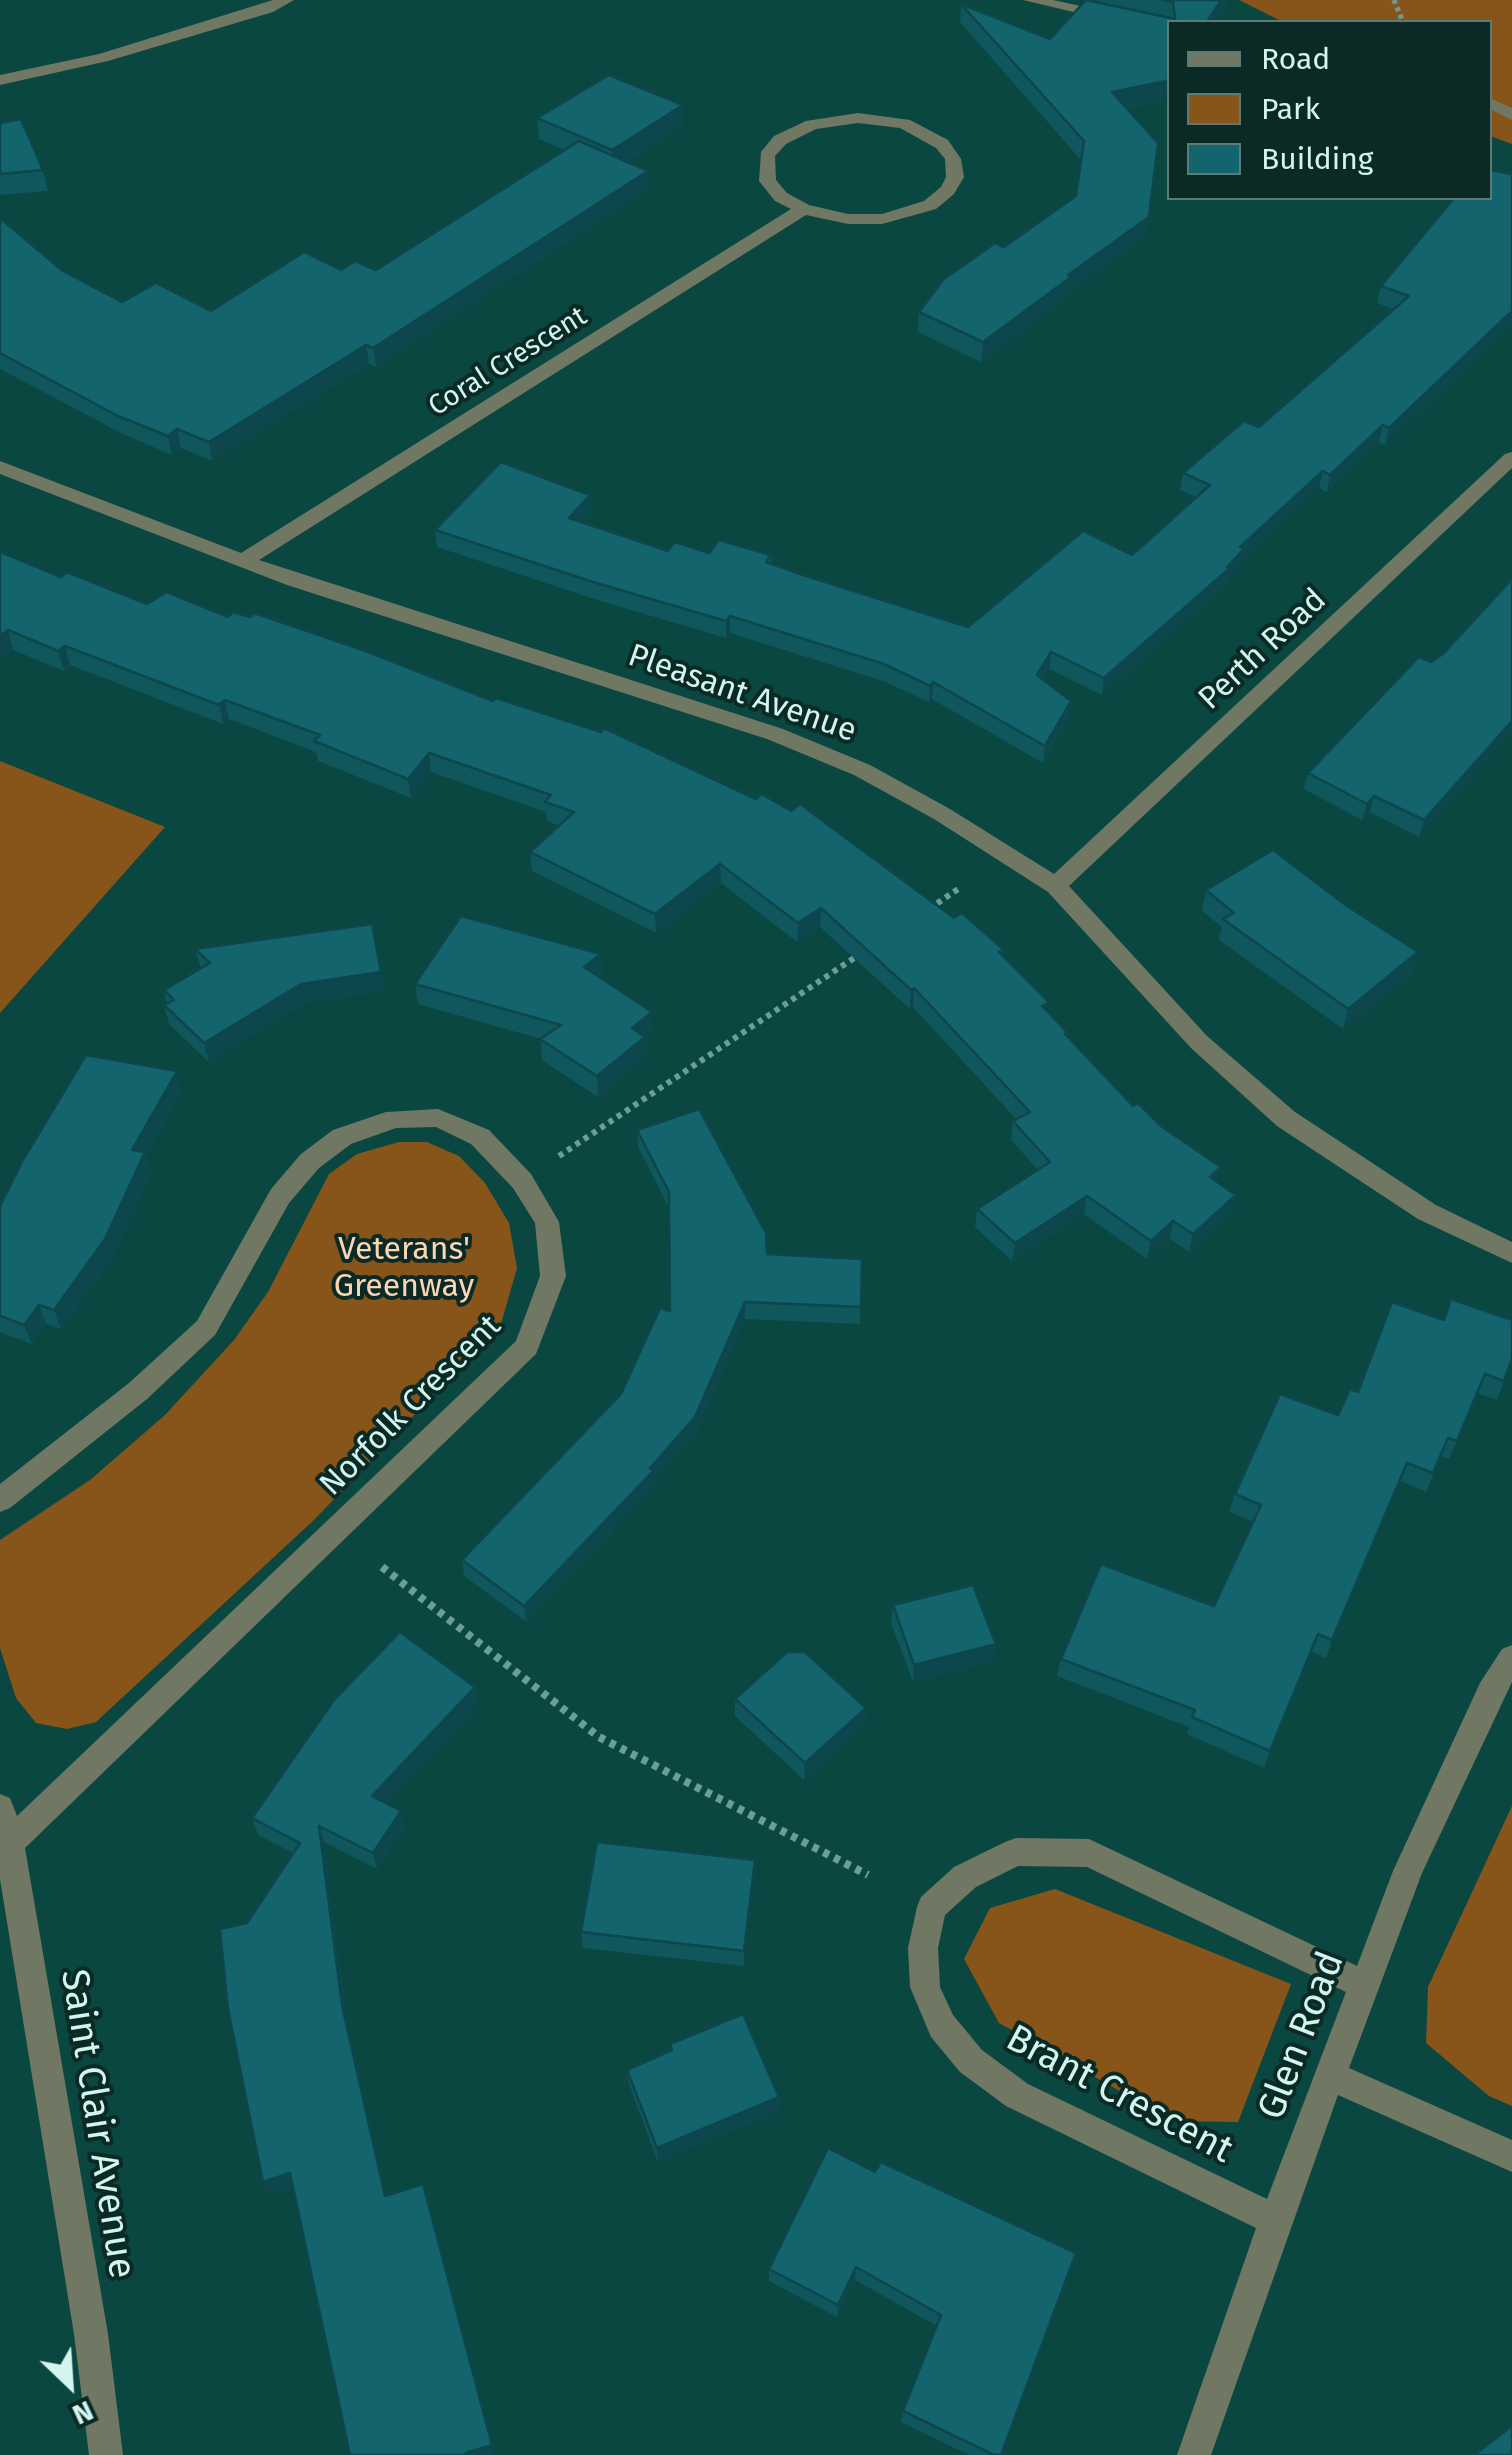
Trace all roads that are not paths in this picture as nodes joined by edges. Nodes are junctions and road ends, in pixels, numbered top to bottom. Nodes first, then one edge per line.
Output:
1 (286, 0) edge
2 (1031, 0) edge
3 (1167, 29) edge
4 (0, 80) edge
5 (803, 209) junction
6 (1512, 458) edge
7 (0, 468) edge
8 (242, 562) junction
9 (1056, 886) junction
10 (1512, 1253) edge
11 (0, 1500) edge
12 (1512, 1658) edge
13 (0, 1808) edge
14 (10, 1843) junction
15 (1364, 1984) junction
16 (1331, 2076) junction
17 (1512, 2156) edge
18 (1275, 2220) junction
19 (106, 2455) edge
20 (1194, 2455) edge

1 - 4 street
2 - 3 street
5 - 5 street
5 - 8 street, Coral Crescent
6 - 9 street, Perth Road
7 - 8 street, Pleasant Avenue
8 - 9 street, Pleasant Avenue
9 - 10 street, Pleasant Avenue
11 - 14 street, Norfolk Crescent
12 - 15 street, Glen Road
13 - 14 street, Saint Clair Avenue
14 - 19 street, Saint Clair Avenue
15 - 16 street, Glen Road
15 - 18 street, Brant Crescent
16 - 17 street
16 - 18 street, Glen Road
18 - 20 street, Glen Road

